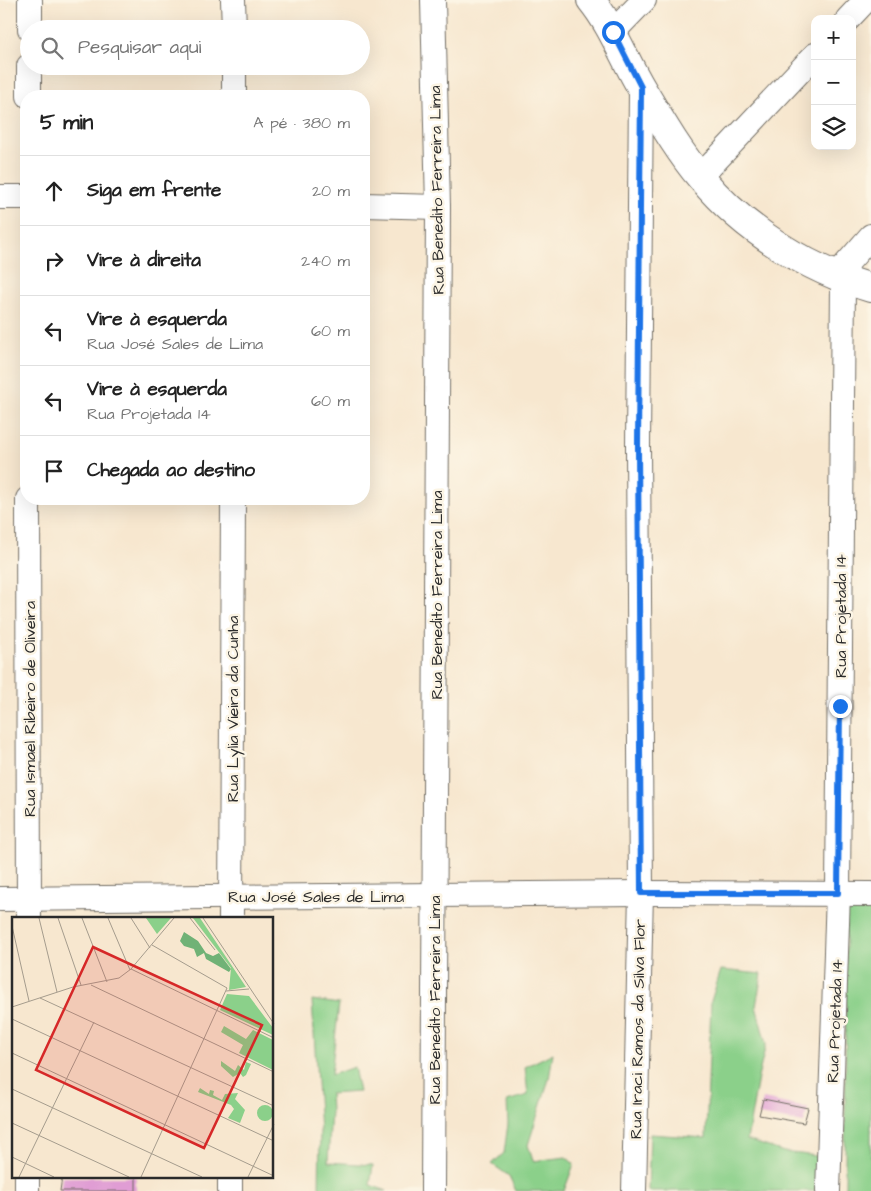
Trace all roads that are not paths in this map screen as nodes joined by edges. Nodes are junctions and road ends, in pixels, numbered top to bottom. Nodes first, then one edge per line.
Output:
1 (30, 0) edge
2 (233, 0) edge
3 (433, 0) edge
4 (591, 0) edge
5 (644, 0) edge
6 (866, 0) edge
7 (852, 15) edge
8 (30, 20) edge
9 (234, 20) edge
10 (613, 32) junction
11 (811, 59) edge
12 (29, 75) edge
13 (234, 75) edge
14 (641, 87) junction
15 (29, 90) edge
16 (234, 90) edge
17 (700, 178) junction
18 (0, 197) edge
19 (20, 197) edge
20 (370, 205) edge
21 (438, 207) junction
22 (871, 236) edge
23 (839, 278) junction
24 (871, 288) edge
25 (28, 505) edge
26 (234, 505) edge
27 (641, 893) junction
28 (838, 893) junction
29 (871, 894) edge
30 (435, 895) junction
31 (0, 899) edge
32 (231, 907) edge
33 (29, 908) edge
34 (27, 1178) edge
35 (230, 1178) edge
36 (27, 1191) edge
37 (230, 1191) edge
38 (433, 1191) edge
39 (634, 1191) edge
40 (828, 1191) edge

1 - 8 street
2 - 9 street
3 - 21 street, Rua Benedito Ferreira Lima
4 - 10 street
5 - 10 street
6 - 7 street
10 - 14 street
11 - 17 street
12 - 15 street
13 - 16 street
14 - 17 street
14 - 27 street, Rua Iraci Ramos da Silva Flor
17 - 23 street
18 - 19 street
20 - 21 street
21 - 30 street, Rua Benedito Ferreira Lima
22 - 23 street
23 - 24 street
23 - 28 street, Rua Projetada 14
25 - 33 street, Rua Ismael Ribeiro de Oliveira
26 - 32 street, Rua Lylia Vieira da Cunha
27 - 28 street, Rua José Sales de Lima
27 - 30 street, Rua José Sales de Lima
27 - 39 street, Rua Iraci Ramos da Silva Flor
28 - 29 street, Rua José Sales de Lima
28 - 40 street, Rua Projetada 14
30 - 32 street, Rua José Sales de Lima
30 - 38 street, Rua Benedito Ferreira Lima
31 - 33 street, Rua José Sales de Lima
32 - 33 street, Rua José Sales de Lima
34 - 36 street
35 - 37 street

